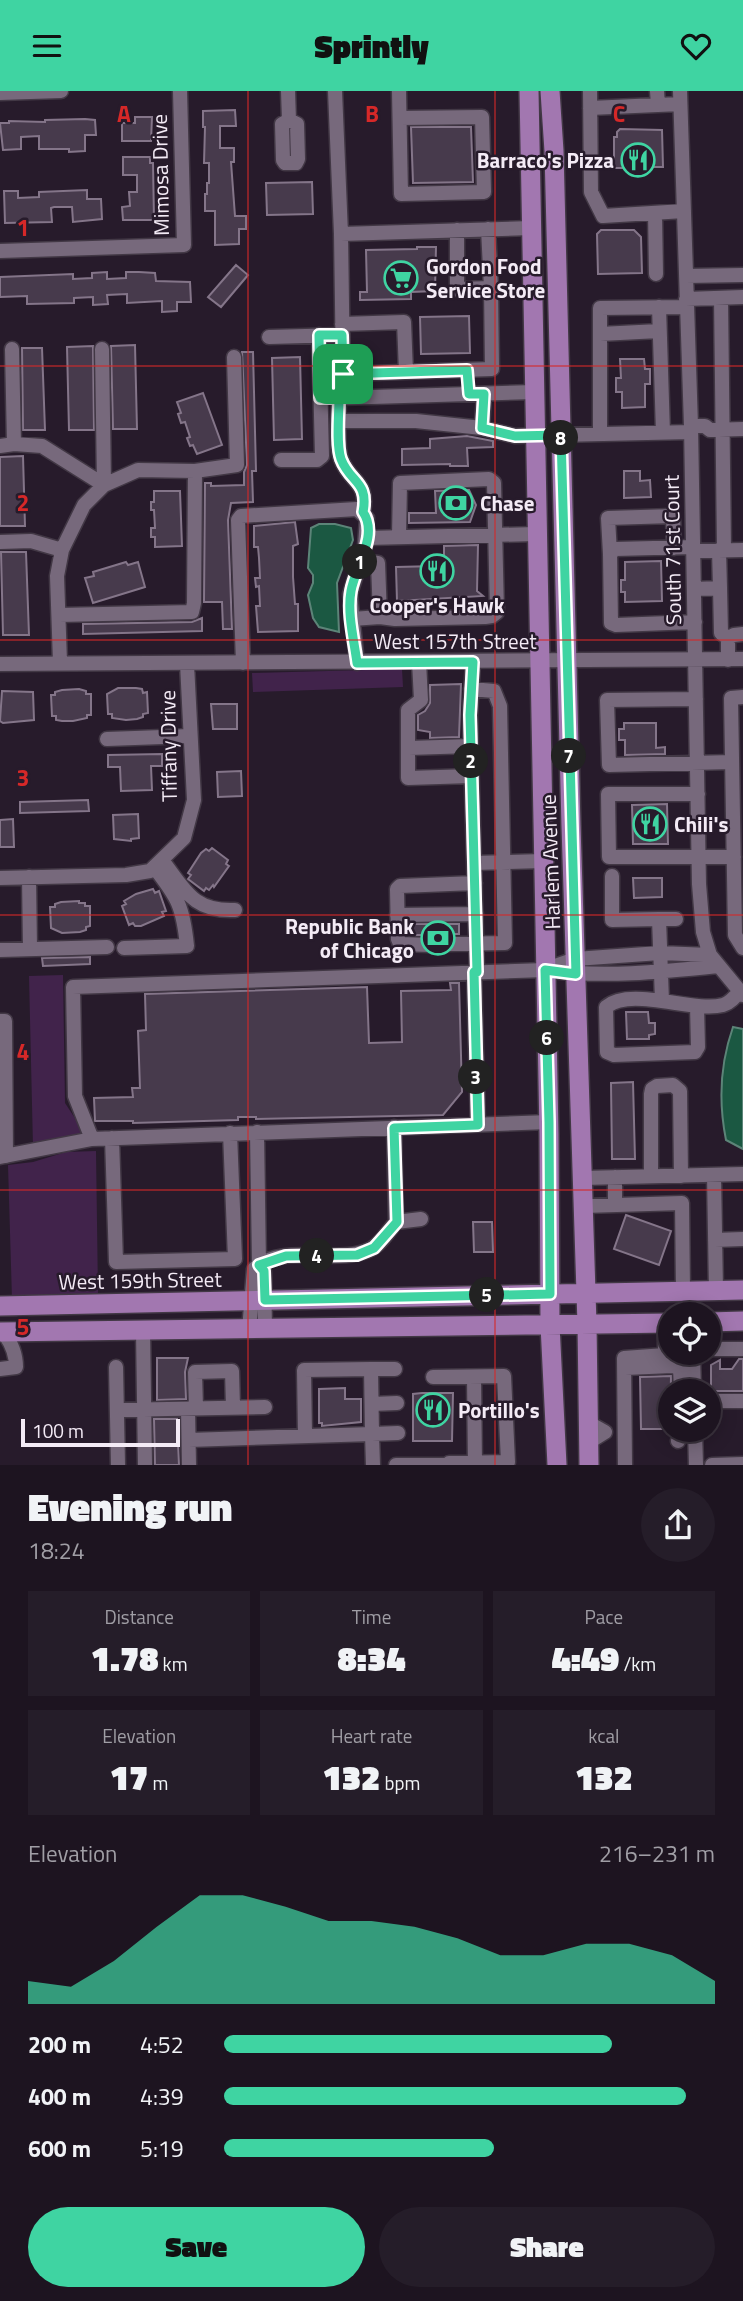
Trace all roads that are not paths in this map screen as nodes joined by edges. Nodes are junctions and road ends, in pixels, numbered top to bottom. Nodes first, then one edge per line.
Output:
1 (61, 91) edge
2 (180, 91) edge
3 (288, 91) edge
4 (335, 91) edge
5 (399, 91) edge
6 (529, 91) edge
7 (550, 91) edge
8 (590, 91) edge
9 (0, 93) edge
10 (657, 98) edge
11 (680, 98) edge
12 (590, 108) junction
13 (400, 118) junction
14 (289, 120) dead end
15 (684, 211) junction
16 (655, 213) junction
17 (531, 228) junction
18 (488, 229) junction
19 (457, 230) junction
20 (341, 234) junction
21 (0, 251) edge
22 (656, 274) dead end
23 (743, 275) edge
24 (686, 276) junction
25 (491, 288) junction
26 (743, 297) edge
27 (721, 298) junction
28 (687, 303) junction
29 (659, 307) junction
30 (342, 329) junction
31 (660, 331) junction
32 (600, 334) junction
33 (319, 335) junction
34 (270, 337) dead end
35 (12, 349) dead end
36 (102, 349) dead end
37 (234, 357) dead end
38 (467, 370) junction
39 (405, 372) junction
40 (534, 392) junction
41 (469, 394) junction
42 (484, 394) junction
43 (320, 398) junction
44 (339, 398) junction
45 (339, 421) junction
46 (482, 428) junction
47 (743, 429) edge
48 (716, 430) junction
49 (691, 432) junction
50 (663, 433) junction
51 (600, 434) junction
52 (561, 435) junction
53 (535, 436) junction
54 (7, 445) edge
55 (281, 460) dead end
56 (195, 471) junction
57 (104, 485) junction
58 (363, 512) junction
59 (537, 534) junction
60 (496, 535) junction
61 (399, 537) junction
62 (367, 538) junction
63 (0, 542) edge
64 (674, 548) junction
65 (693, 549) junction
66 (62, 550) junction
67 (722, 550) junction
68 (743, 550) edge
69 (610, 554) junction
70 (360, 561) junction
71 (720, 588) junction
72 (694, 589) junction
73 (59, 615) junction
74 (380, 617) junction
75 (352, 619) junction
76 (695, 622) junction
77 (743, 634) edge
78 (728, 638) junction
79 (736, 660) edge
80 (539, 661) junction
81 (695, 661) junction
82 (60, 662) junction
83 (419, 662) junction
84 (473, 662) junction
85 (567, 662) junction
86 (243, 663) junction
87 (357, 663) junction
88 (0, 664) edge
89 (187, 664) junction
90 (471, 689) junction
91 (743, 698) edge
92 (696, 699) junction
93 (190, 736) junction
94 (107, 739) dead end
95 (471, 746) junction
96 (409, 748) junction
97 (732, 762) junction
98 (697, 763) junction
99 (471, 776) junction
100 (698, 794) junction
101 (699, 856) junction
102 (734, 857) junction
103 (543, 861) junction
104 (503, 862) junction
105 (158, 863) junction
106 (474, 863) junction
107 (612, 876) dead end
108 (29, 877) junction
109 (0, 878) edge
110 (475, 883) junction
111 (236, 910) dead end
112 (475, 913) junction
113 (397, 915) junction
114 (659, 919) junction
115 (676, 919) dead end
116 (446, 944) dead end
117 (477, 944) junction
118 (430, 945) dead end
119 (107, 947) dead end
120 (124, 948) dead end
121 (30, 949) junction
122 (743, 949) edge
123 (0, 950) edge
124 (660, 953) junction
125 (714, 960) junction
126 (576, 967) junction
127 (545, 970) junction
128 (476, 972) junction
129 (660, 972) junction
130 (741, 993) edge
131 (662, 1001) junction
132 (697, 1006) junction
133 (0, 1021) edge
134 (549, 1122) junction
135 (478, 1125) junction
136 (394, 1128) junction
137 (3, 1130) edge
138 (257, 1132) junction
139 (230, 1133) junction
140 (112, 1138) junction
141 (92, 1139) junction
142 (3, 1156) edge
143 (743, 1174) edge
144 (714, 1175) junction
145 (651, 1176) junction
146 (681, 1176) junction
147 (615, 1177) junction
148 (583, 1178) junction
149 (615, 1205) junction
150 (584, 1206) junction
151 (421, 1219) dead end
152 (397, 1222) junction
153 (743, 1239) edge
154 (715, 1240) junction
155 (259, 1265) junction
156 (743, 1290) edge
157 (683, 1291) junction
158 (716, 1291) junction
159 (550, 1294) junction
160 (586, 1294) junction
161 (258, 1300) junction
162 (0, 1306) edge
163 (743, 1321) edge
164 (721, 1322) edge
165 (658, 1323) edge
166 (587, 1324) junction
167 (550, 1325) junction
168 (257, 1329) junction
169 (143, 1331) junction
170 (2, 1332) edge
171 (37, 1332) junction
172 (721, 1349) edge
173 (743, 1349) edge
174 (658, 1355) edge
175 (16, 1358) junction
176 (116, 1367) dead end
177 (625, 1368) junction
178 (0, 1369) edge
179 (371, 1369) junction
180 (395, 1369) dead end
181 (433, 1377) dead end
182 (474, 1377) junction
183 (680, 1379) edge
184 (372, 1397) junction
185 (721, 1401) edge
186 (743, 1401) edge
187 (397, 1403) dead end
188 (233, 1407) junction
189 (265, 1407) dead end
190 (192, 1408) junction
191 (144, 1409) junction
192 (118, 1410) junction
193 (594, 1432) junction
194 (625, 1432) junction
195 (398, 1433) dead end
196 (372, 1434) junction
197 (306, 1435) junction
198 (189, 1440) junction
199 (695, 1442) edge
200 (508, 1463) edge
201 (449, 1464) edge
202 (475, 1464) edge
203 (743, 1464) edge
204 (118, 1465) edge
205 (145, 1465) edge
206 (189, 1465) edge
207 (373, 1465) edge
208 (396, 1465) edge
209 (557, 1465) edge
210 (589, 1465) edge
211 (625, 1465) edge
212 (696, 1465) edge
213 (712, 1465) edge

1 - 9 street
2 - 21 street, Mimosa Drive
3 - 14 street
4 - 20 street
5 - 13 street
6 - 17 main road, Harlem Avenue
7 - 52 main road, Harlem Avenue
8 - 12 street
10 - 11 street
10 - 12 street
11 - 15 street, South 71st Court
12 - 16 street
13 - 13 street
15 - 16 street
15 - 24 street, South 71st Court
16 - 22 street
17 - 18 street
17 - 40 main road, Harlem Avenue
18 - 19 street
18 - 25 street
19 - 20 street
19 - 25 street
20 - 30 street
23 - 24 street
24 - 28 street, South 71st Court
25 - 38 street
26 - 27 street
27 - 28 street
27 - 48 street
28 - 29 street
28 - 49 street, South 71st Court
29 - 31 street
29 - 32 street
30 - 33 street
30 - 39 street
30 - 39 street
31 - 32 street
31 - 50 street
32 - 51 street
33 - 34 street
33 - 43 street
35 - 54 street
36 - 57 street
37 - 56 street
38 - 39 street
38 - 41 street
40 - 42 street
40 - 53 main road, Harlem Avenue
41 - 42 street
41 - 44 street
42 - 46 street
43 - 44 street
43 - 55 street
44 - 45 street
45 - 46 street
45 - 58 street
46 - 53 street
47 - 48 street
48 - 49 street
48 - 67 street
49 - 50 street
49 - 65 street, South 71st Court
50 - 51 street
51 - 52 street
52 - 53 street
52 - 85 main road, Harlem Avenue
53 - 59 main road, Harlem Avenue
54 - 57 street
56 - 57 street
56 - 73 street
57 - 66 street
58 - 62 street
58 - 86 street
59 - 60 street
59 - 80 main road, Harlem Avenue
60 - 61 street
60 - 61 street
60 - 74 street
61 - 62 street
62 - 70 street
63 - 66 street
64 - 65 street
64 - 69 street
64 - 69 street
65 - 67 street
65 - 72 street, South 71st Court
66 - 73 street
67 - 68 street
67 - 71 street
69 - 76 street
70 - 74 street
70 - 75 street
71 - 72 street
71 - 78 street
72 - 76 street, South 71st Court
73 - 82 street
74 - 75 street
75 - 87 street
76 - 81 street, South 71st Court
77 - 78 street
78 - 79 street
79 - 81 street, West 157th Street
80 - 84 street, West 157th Street
80 - 85 street, West 157th Street
80 - 103 main road, Harlem Avenue
81 - 85 street, West 157th Street
81 - 92 street, South 71st Court
82 - 88 street, West 157th Street
82 - 89 street, West 157th Street
83 - 84 street, West 157th Street
83 - 87 street, West 157th Street
83 - 96 street
84 - 90 street
85 - 126 main road, Harlem Avenue
86 - 87 street, West 157th Street
86 - 89 street, West 157th Street
89 - 93 street, Tiffany Drive
90 - 95 street
90 - 104 street
91 - 97 street
92 - 98 street, South 71st Court
92 - 98 street
93 - 94 street
93 - 105 street, Tiffany Drive
95 - 96 street
95 - 99 street
96 - 99 street
97 - 98 street
97 - 102 street
98 - 100 street, South 71st Court
99 - 106 street
100 - 101 street, South 71st Court
100 - 101 street
101 - 102 street
101 - 125 street, South 71st Court
102 - 122 street
103 - 104 street
103 - 127 main road, Harlem Avenue
104 - 106 street
104 - 117 street
105 - 108 street
105 - 111 street
105 - 120 street
106 - 110 street
107 - 114 street
108 - 109 street
108 - 121 street
110 - 112 street
110 - 113 street
112 - 113 street
112 - 117 street
113 - 118 street
114 - 115 street
114 - 124 street
116 - 117 street
117 - 128 street
119 - 121 street
121 - 123 street
124 - 125 street
124 - 126 street
124 - 129 street
125 - 129 street
125 - 130 street, South 71st Court
126 - 127 street
126 - 129 street
126 - 148 main road, Harlem Avenue
127 - 128 street
127 - 134 main road, Harlem Avenue
128 - 135 street
128 - 141 street
129 - 131 street
130 - 132 street
131 - 132 street
131 - 132 street
133 - 137 street
134 - 135 street
134 - 159 main road, Harlem Avenue
135 - 136 street
136 - 138 street
136 - 152 street
137 - 142 street
138 - 139 street
138 - 155 street
139 - 140 street
139 - 140 street
140 - 141 street
141 - 142 street
143 - 144 street
144 - 146 street
144 - 154 street
145 - 146 street
145 - 146 street
145 - 147 street
147 - 148 street
147 - 149 street
148 - 150 main road, Harlem Avenue
149 - 150 street
149 - 157 street
150 - 160 main road, Harlem Avenue
151 - 152 street
152 - 155 street
153 - 154 street
154 - 158 street
155 - 161 street
156 - 158 main road, West 159th Street
157 - 158 main road, West 159th Street
157 - 160 main road, West 159th Street
159 - 160 main road, West 159th Street
159 - 161 main road, West 159th Street
159 - 167 main road, Harlem Avenue
160 - 166 main road, Harlem Avenue
161 - 162 main road, West 159th Street
161 - 168 street
163 - 164 main road
165 - 166 main road
166 - 167 main road
166 - 193 main road, Harlem Avenue
167 - 168 main road
167 - 209 main road, Harlem Avenue
168 - 169 main road
169 - 171 main road
169 - 191 street
170 - 171 main road
170 - 175 street
171 - 175 street
172 - 173 street
174 - 177 street
175 - 178 street
176 - 192 street
177 - 183 street
177 - 194 street
179 - 180 street
179 - 184 street
179 - 197 street
181 - 182 street
182 - 200 street
182 - 202 street
184 - 187 street
184 - 196 street
185 - 186 street
188 - 189 street
188 - 190 street
188 - 190 street
190 - 191 street
190 - 198 street
191 - 192 street
191 - 205 street
192 - 204 street
193 - 194 street
193 - 210 main road, Harlem Avenue
194 - 211 street
195 - 196 street
196 - 197 street
196 - 207 street
197 - 198 street
198 - 206 street
199 - 212 street
200 - 202 street
201 - 202 street
201 - 208 street
203 - 213 street

